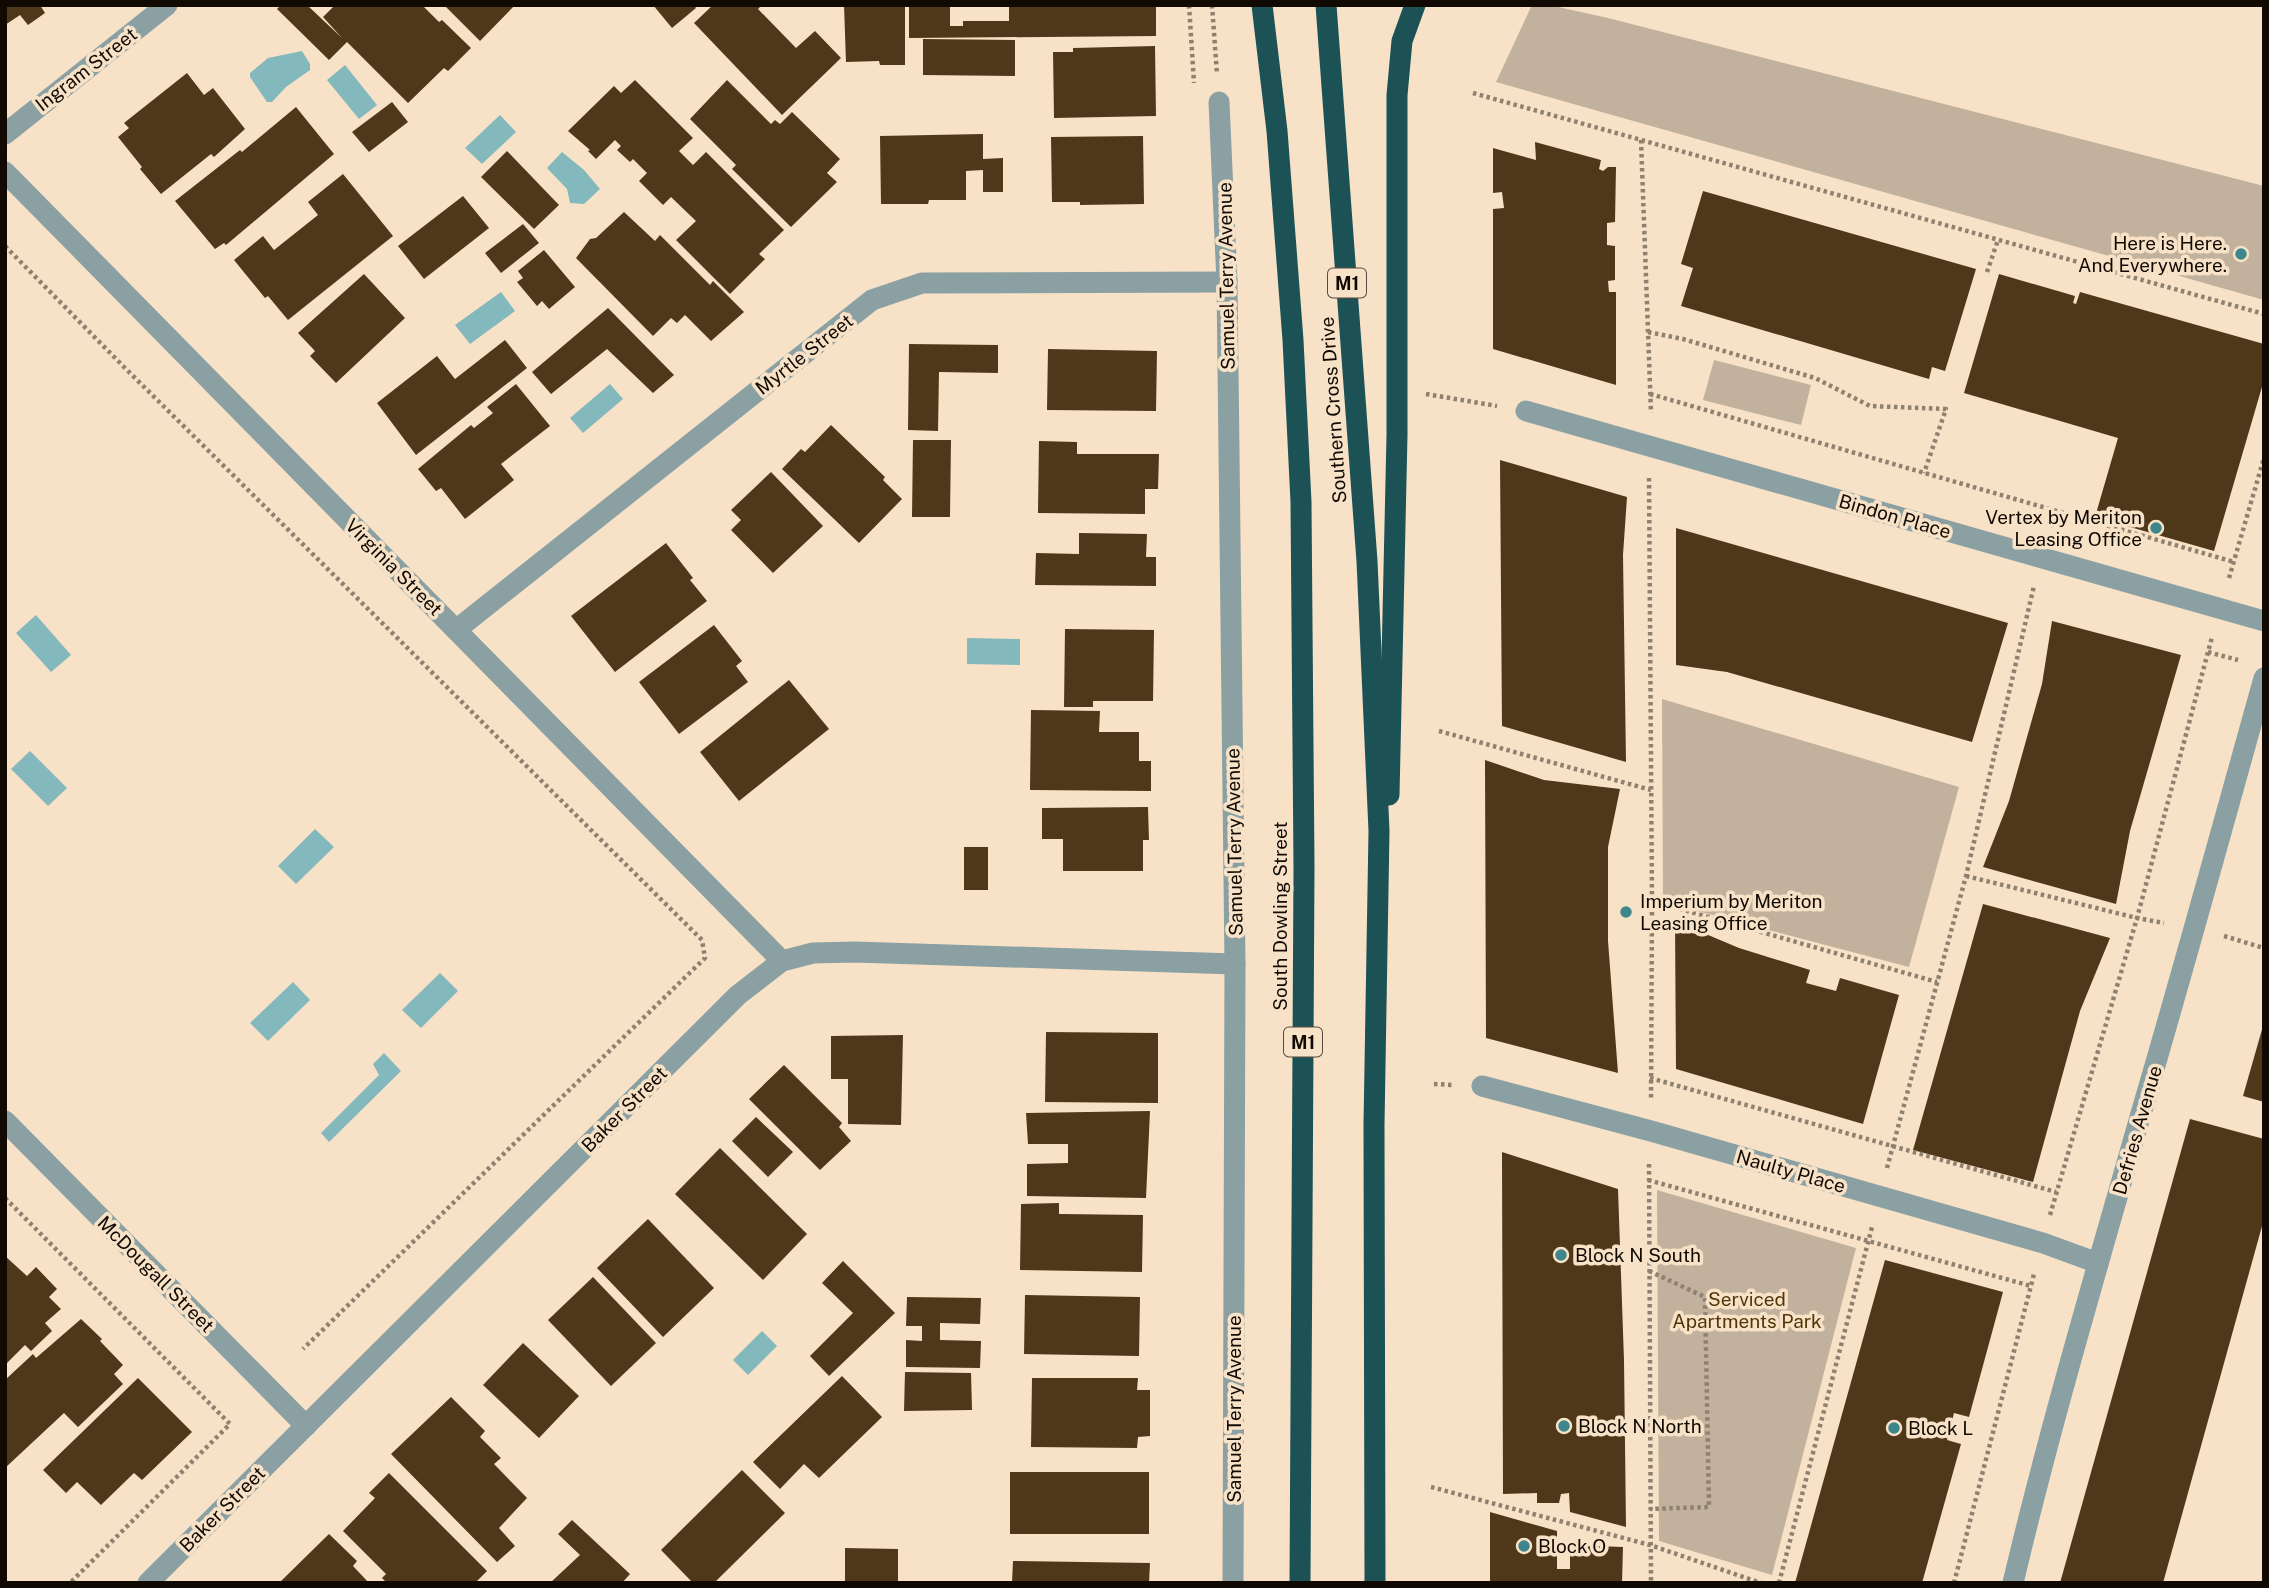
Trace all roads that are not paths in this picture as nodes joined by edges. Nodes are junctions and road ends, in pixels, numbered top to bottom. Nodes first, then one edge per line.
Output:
1 (167, 5) edge
2 (1262, 5) edge
3 (1325, 5) edge
4 (1415, 5) edge
5 (1219, 102) road end
6 (5, 134) edge
7 (5, 172) edge
8 (1227, 282) junction
9 (1526, 411) road end
10 (1301, 502) joint
11 (2264, 621) edge
12 (456, 630) junction
13 (2264, 678) edge
14 (782, 961) junction
15 (1235, 964) junction
16 (1482, 1086) dead end
17 (5, 1122) edge
18 (1374, 1125) junction
19 (2098, 1263) junction
20 (306, 1426) junction
21 (148, 1583) edge
22 (1233, 1583) edge
23 (1300, 1583) edge
24 (1375, 1583) edge
25 (2013, 1583) edge

1 - 6 street, Ingram Street
2 - 10 highway, Southern Cross Drive / M1
3 - 18 highway, Southern Cross Drive / M1
4 - 18 highway
5 - 8 street, Samuel Terry Avenue
7 - 12 street, Virginia Street
8 - 12 street, Myrtle Street
8 - 15 street, Samuel Terry Avenue
9 - 11 street, Bindon Place
10 - 23 highway, South Dowling Street / M1
12 - 14 street, Virginia Street
13 - 19 street, Defries Avenue
14 - 15 street, Baker Street
14 - 20 street, Baker Street
15 - 22 street, Samuel Terry Avenue
16 - 19 street, Naulty Place
17 - 20 street, McDougall Street
18 - 24 highway, M1
19 - 25 street, Defries Avenue
20 - 21 street, Baker Street

